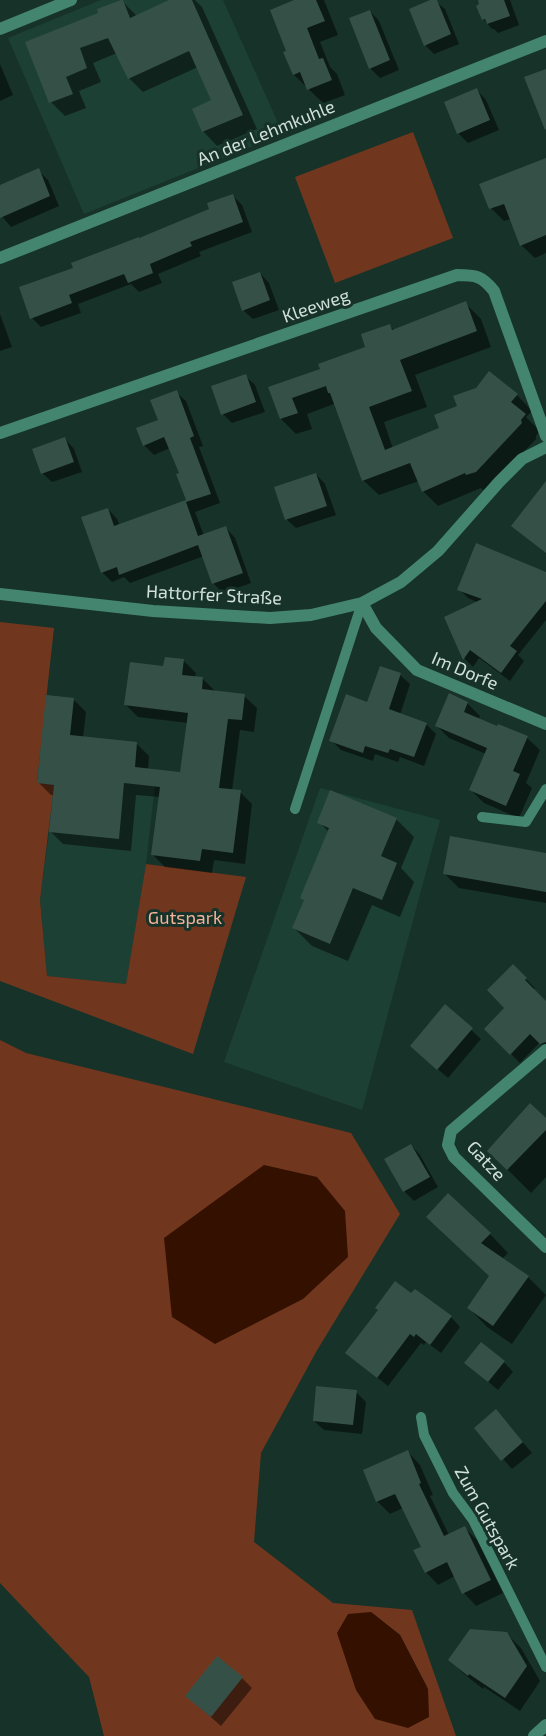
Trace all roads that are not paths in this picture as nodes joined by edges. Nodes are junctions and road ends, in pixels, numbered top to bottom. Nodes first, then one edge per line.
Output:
1 (71, 0) edge
2 (0, 29) edge
3 (546, 41) edge
4 (0, 258) edge
5 (0, 433) edge
6 (546, 436) edge
7 (546, 447) edge
8 (0, 594) edge
9 (362, 603) junction
10 (546, 724) edge
11 (546, 789) edge
12 (296, 809) dead end
13 (482, 816) dead end
14 (546, 1050) edge
15 (546, 1247) edge
16 (421, 1417) dead end
17 (546, 1667) edge
18 (546, 1725) edge
19 (534, 1736) edge

1 - 2 street
3 - 4 street, An der Lehmkuhle
5 - 6 street, Kleeweg
7 - 9 street, Hattorfer Straße
8 - 9 street, Hattorfer Straße
9 - 10 street, Im Dorfe
9 - 12 lane
11 - 13 lane
14 - 15 street, Gatze
16 - 17 lane, Zum Gutspark
18 - 19 street

